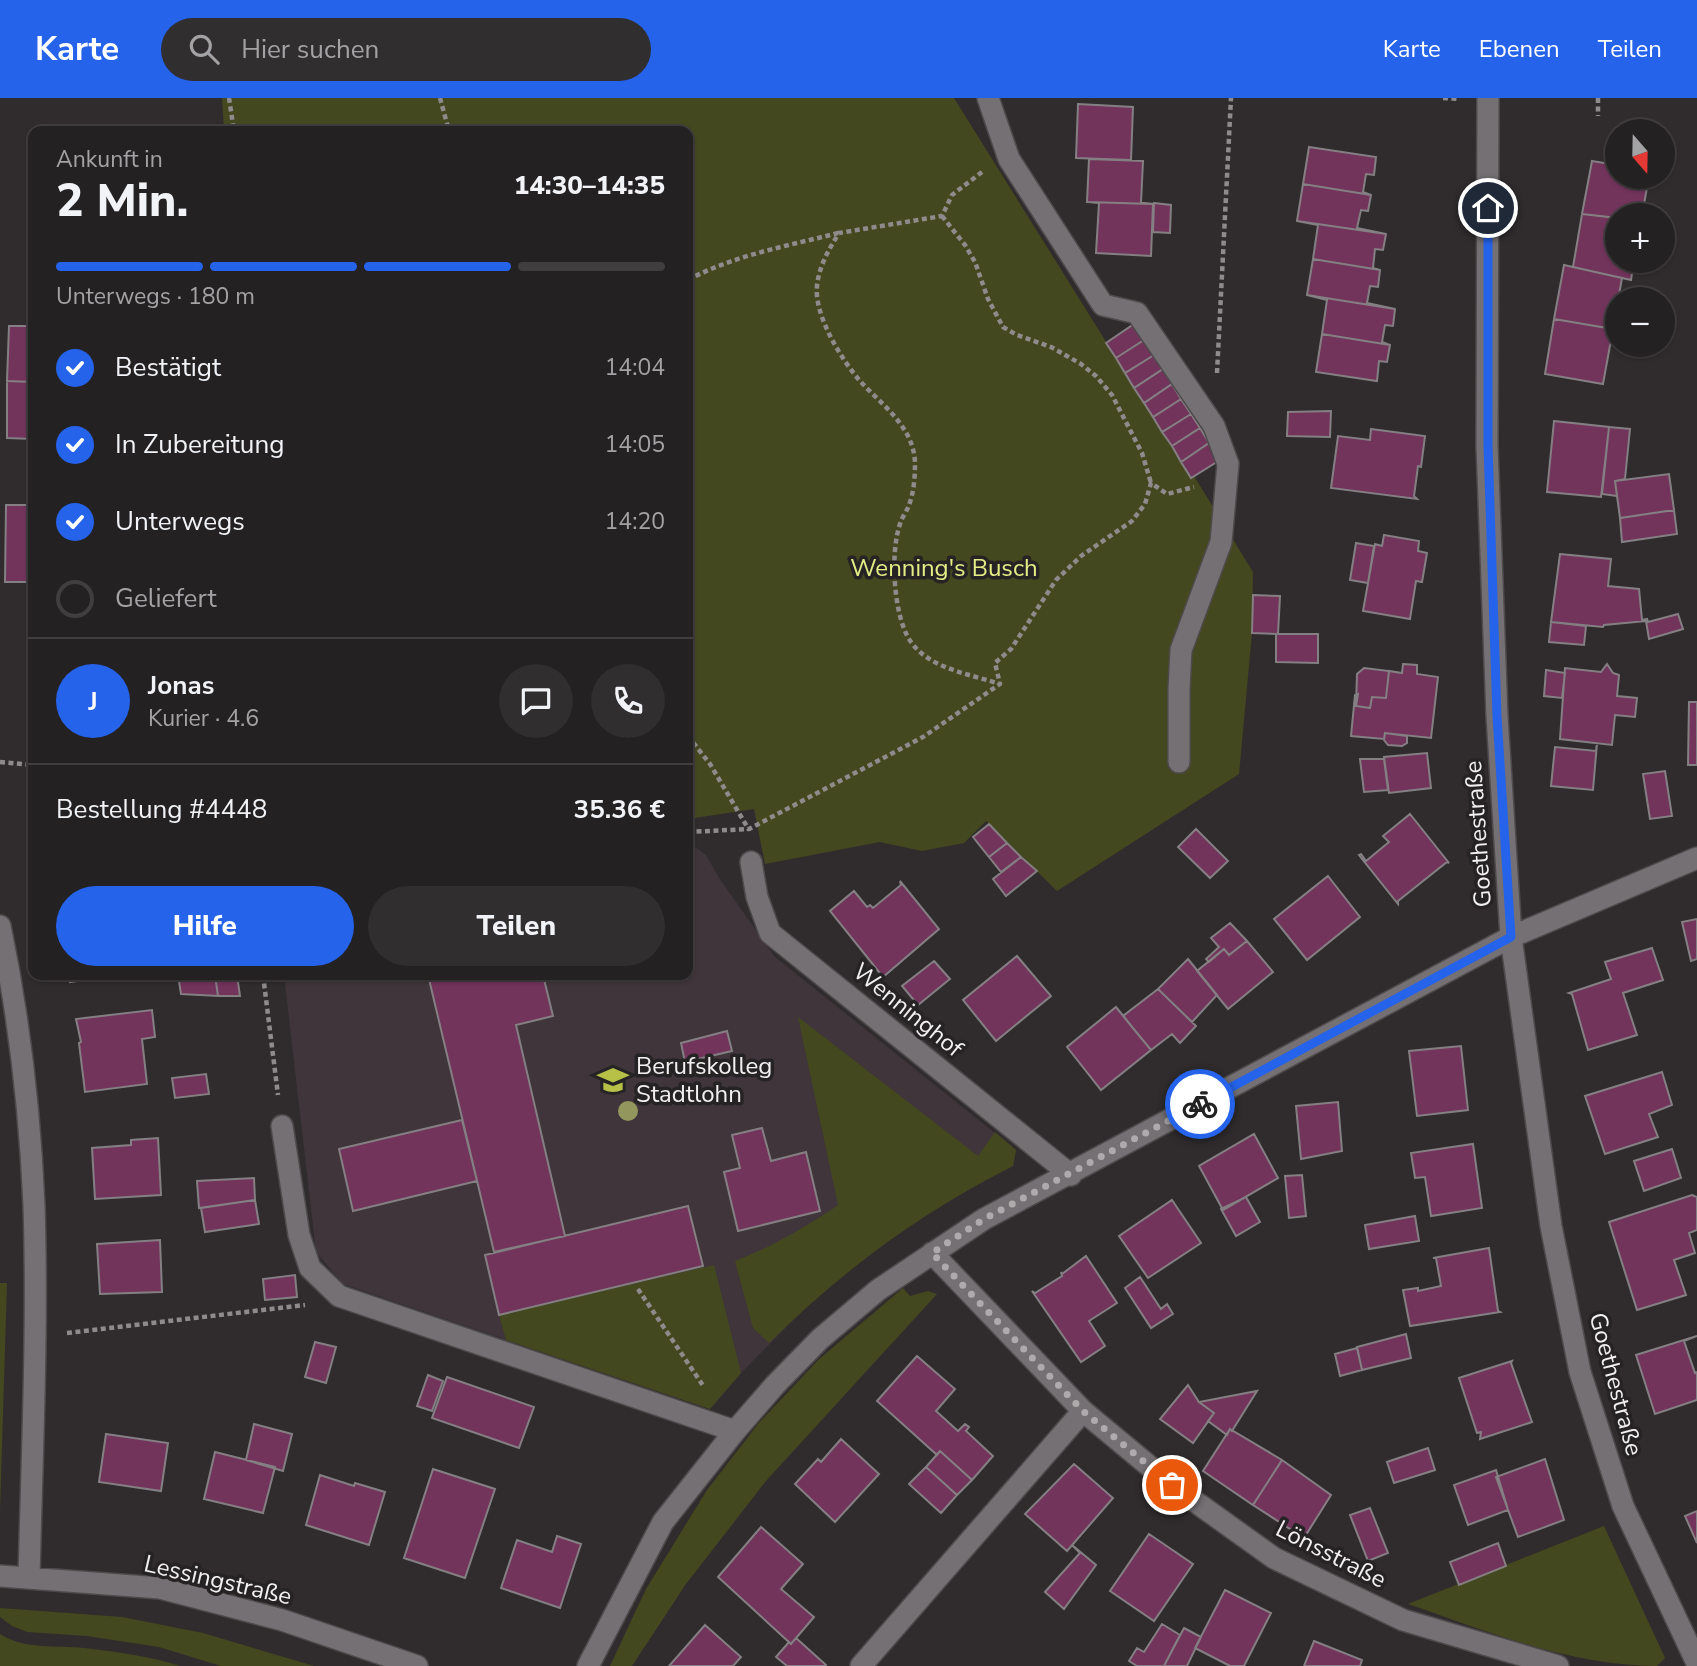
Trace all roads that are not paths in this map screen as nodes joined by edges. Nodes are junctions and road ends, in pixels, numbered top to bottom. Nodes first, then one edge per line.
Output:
1 (988, 98) edge
2 (1488, 98) edge
3 (1179, 762) dead end
4 (1697, 858) edge
5 (751, 862) road end
6 (0, 926) edge
7 (1511, 937) junction
8 (282, 1126) road end
9 (1071, 1175) junction
10 (932, 1253) junction
11 (1083, 1411) junction
12 (734, 1431) junction
13 (0, 1576) edge
14 (29, 1578) junction
15 (1697, 1663) edge
16 (417, 1666) edge
17 (588, 1666) edge
18 (861, 1666) edge
19 (1558, 1666) edge

1 - 3 street
2 - 7 street, Goethestraße
4 - 7 street
5 - 9 street, Wenninghof
6 - 14 street
7 - 9 street
7 - 15 street, Goethestraße
8 - 12 street
9 - 10 street
10 - 11 street, Lönsstraße
10 - 12 street
11 - 18 street
11 - 19 street, Lönsstraße
12 - 17 street
13 - 14 street, Lessingstraße
14 - 16 street, Lessingstraße

